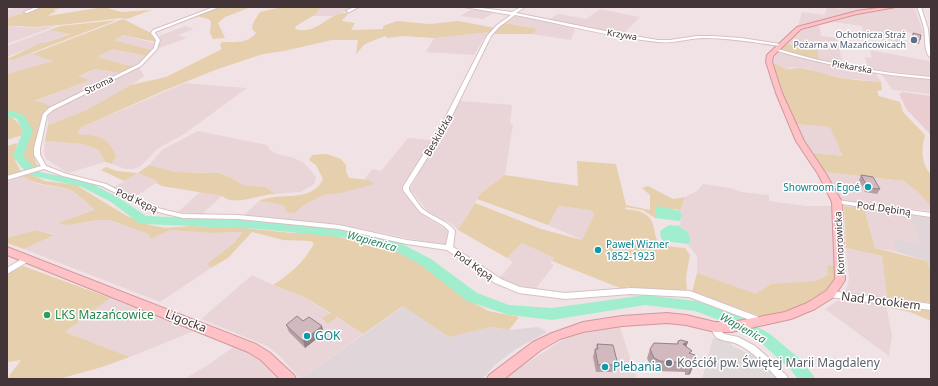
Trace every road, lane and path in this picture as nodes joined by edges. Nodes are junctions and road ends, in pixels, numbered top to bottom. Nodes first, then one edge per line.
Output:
1 (38, 7) edge
2 (217, 7) edge
3 (357, 7) edge
4 (466, 7) edge
5 (523, 7) edge
6 (894, 7) edge
7 (919, 7) edge
8 (348, 11) dead end
9 (26, 12) dead end
10 (513, 14) junction
11 (926, 29) junction
12 (931, 30) edge
13 (777, 47) junction
14 (931, 57) edge
15 (931, 78) edge
16 (44, 167) junction
17 (7, 178) edge
18 (837, 202) junction
19 (931, 215) edge
20 (449, 248) junction
21 (7, 251) edge
22 (26, 259) junction
23 (7, 271) edge
24 (830, 294) junction
25 (931, 307) edge
26 (759, 323) junction
27 (715, 327) junction
28 (289, 379) edge
29 (494, 379) edge
30 (784, 379) edge

1 - 9 street
2 - 16 street, Stroma
3 - 8 street
4 - 10 street, Krzywa
5 - 10 street
6 - 13 street
7 - 11 street
10 - 13 street, Krzywa
10 - 20 street, Beskidzka
11 - 12 street
11 - 14 street
13 - 15 street, Piekarska
13 - 18 street, Komorowicka
16 - 17 street
16 - 20 street, Pod Kępą
18 - 19 street, Pod Dębiną
18 - 24 street, Komorowicka
20 - 26 street, Pod Kępą
21 - 22 street, Ligocka
22 - 23 street
22 - 28 street, Ligocka
24 - 25 street, Nad Potokiem
24 - 26 street, Komorowicka
26 - 27 street, Komorowicka
27 - 29 street, Komorowicka
27 - 30 street

